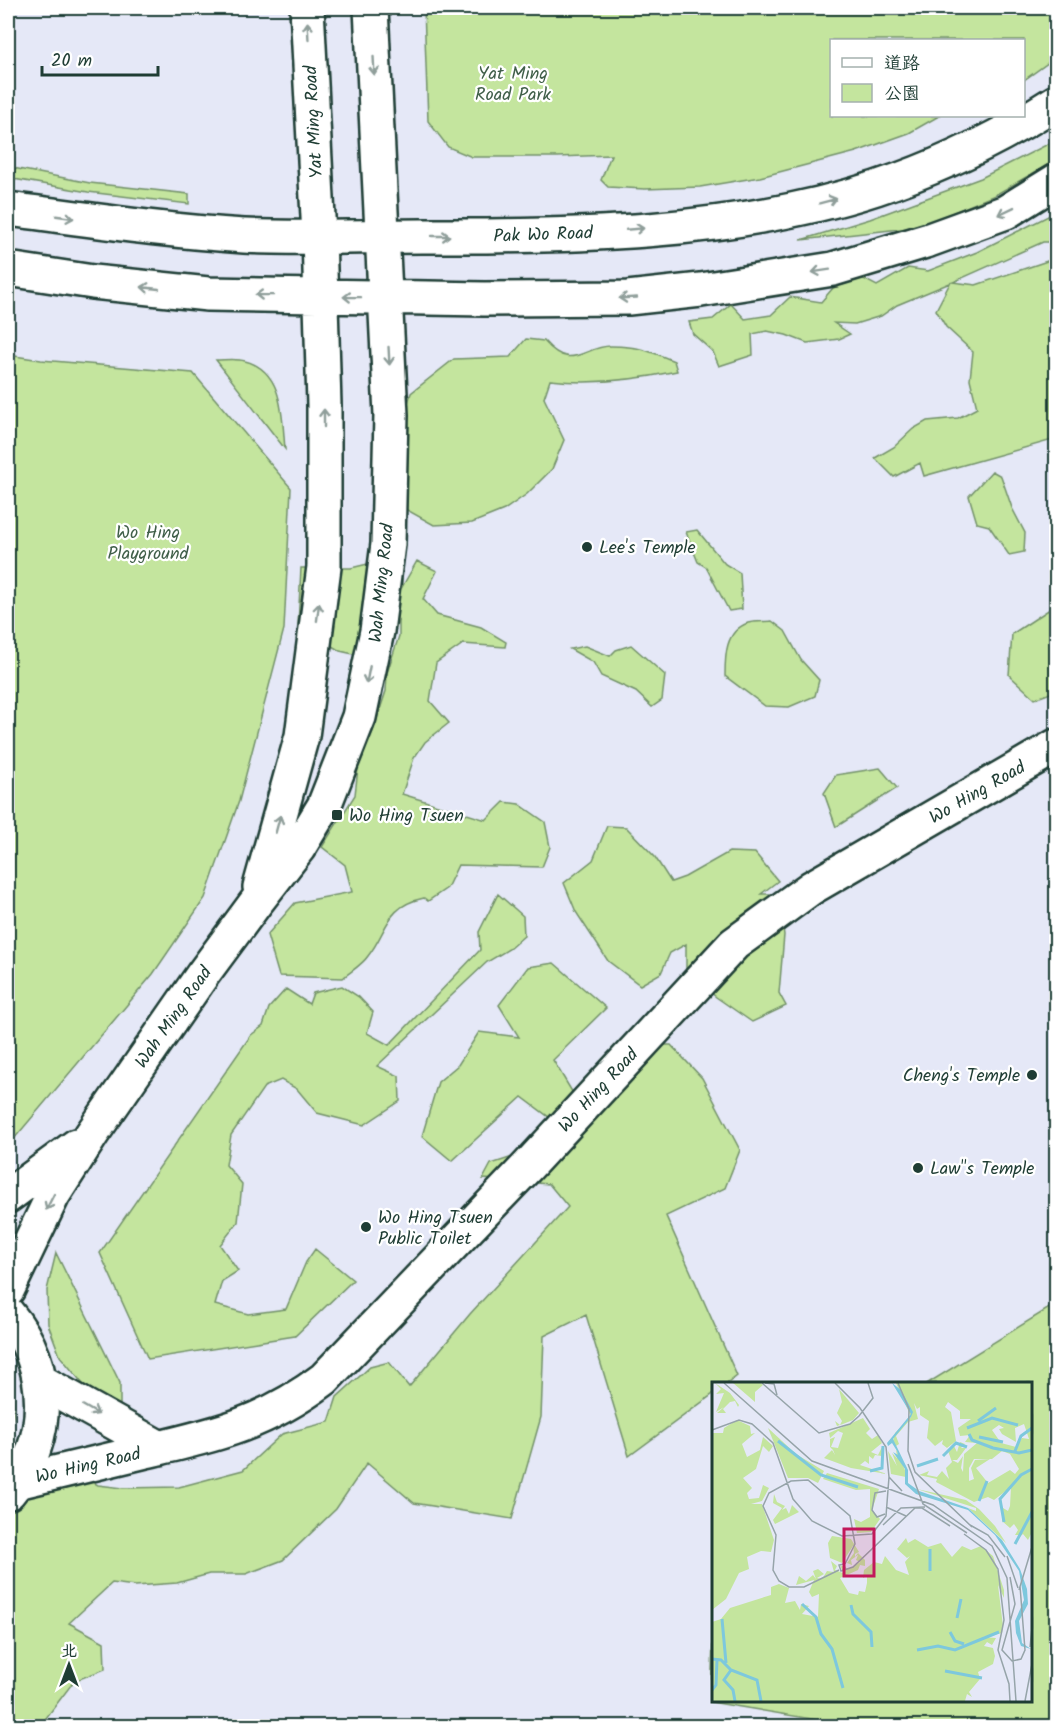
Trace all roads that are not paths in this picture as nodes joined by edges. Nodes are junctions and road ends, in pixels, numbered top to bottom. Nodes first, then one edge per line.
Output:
1 (307, 8) edge
2 (371, 8) edge
3 (1056, 102) edge
4 (1056, 181) edge
5 (8, 209) edge
6 (319, 236) junction
7 (382, 236) junction
8 (8, 270) edge
9 (320, 296) junction
10 (385, 297) junction
11 (1056, 746) edge
12 (257, 901) junction
13 (92, 1134) junction
14 (8, 1196) edge
15 (8, 1288) edge
16 (8, 1314) edge
17 (40, 1381) junction
18 (160, 1448) junction
19 (12, 1488) edge

6 -> 1 main road, Yat Ming Road
2 -> 7 main road
7 -> 3 main road, Pak Wo Road
4 -> 10 main road
5 -> 6 main road, Pak Wo Road
6 - 7 main road, Pak Wo Road
6 - 9 main road, Yat Ming Road
7 - 10 main road, Wah Ming Road
9 -> 8 main road
10 -> 9 main road
12 -> 9 main road, Wah Ming Road
10 -> 12 main road, Wah Ming Road
11 - 18 main road, Wo Hing Road
12 - 13 main road, Wah Ming Road
13 - 14 main road, Wah Ming Road
13 -> 15 main road, Wah Ming Road
16 - 17 main road
17 -> 18 main road, Wo Hing Road
17 - 19 main road
18 - 19 main road, Wo Hing Road

